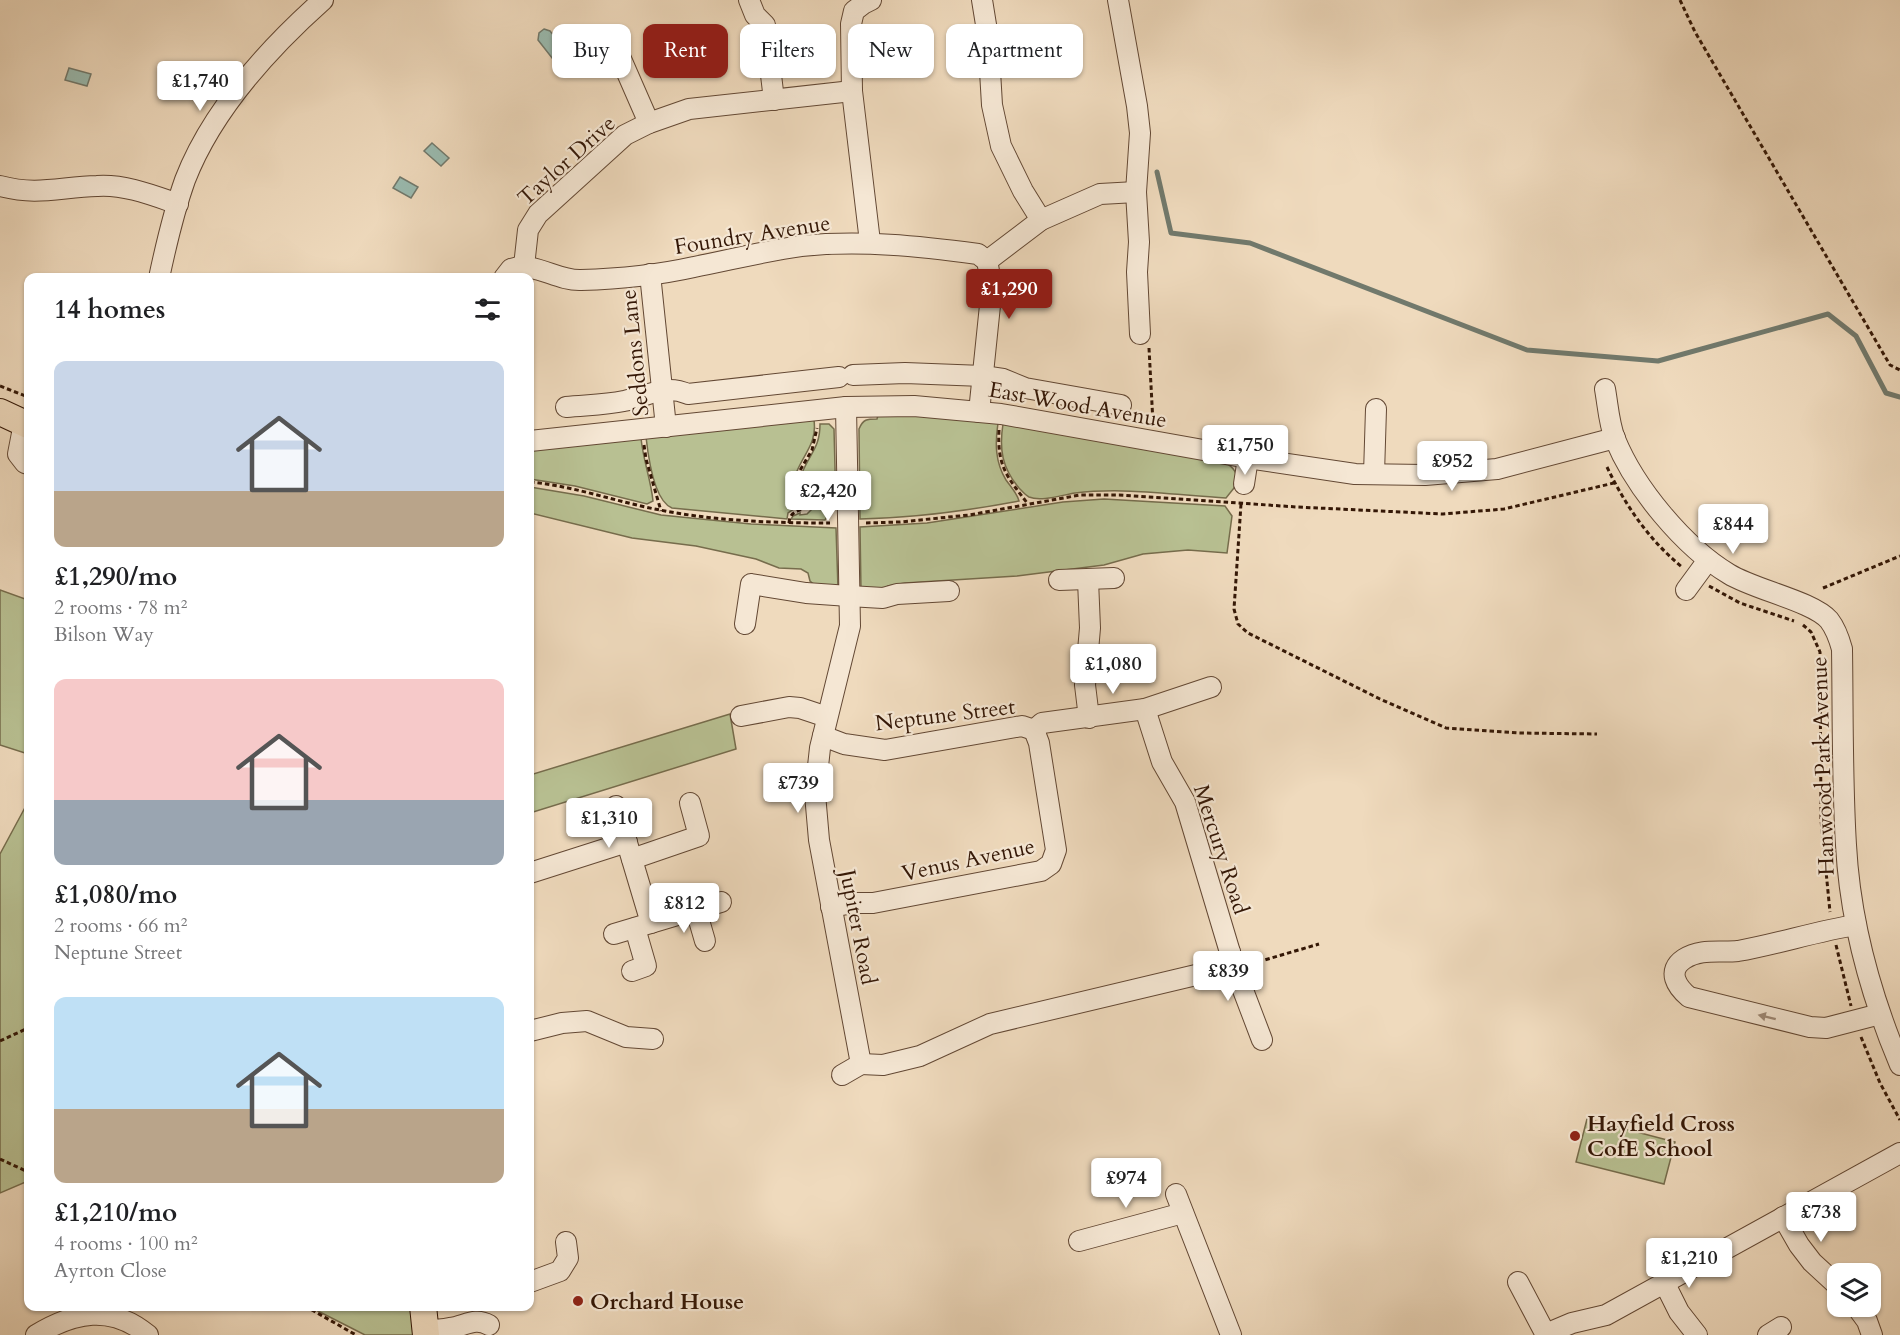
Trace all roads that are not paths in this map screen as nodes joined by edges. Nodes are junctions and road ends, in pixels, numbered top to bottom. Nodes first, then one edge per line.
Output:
1 (748, 0) edge
2 (872, 0) edge
3 (982, 0) edge
4 (1118, 0) edge
5 (320, 1) edge
6 (629, 78) edge
7 (852, 91) junction
8 (774, 100) junction
9 (649, 123) junction
10 (0, 186) edge
11 (1136, 192) junction
12 (178, 204) junction
13 (1041, 220) junction
14 (870, 242) junction
15 (987, 261) junction
16 (525, 266) junction
17 (160, 273) edge
18 (508, 273) edge
19 (650, 274) junction
20 (1140, 334) dead end
21 (983, 376) junction
22 (1605, 389) dead end
23 (662, 391) junction
24 (0, 403) edge
25 (1121, 405) dead end
26 (566, 407) dead end
27 (846, 407) junction
28 (1376, 409) dead end
29 (0, 412) edge
30 (979, 412) junction
31 (24, 415) edge
32 (24, 418) edge
33 (666, 427) junction
34 (24, 431) edge
35 (1615, 438) junction
36 (534, 441) edge
37 (1248, 458) junction
38 (24, 462) edge
39 (1374, 474) junction
40 (1243, 494) road end
41 (1708, 561) junction
42 (1114, 578) dead end
43 (1059, 580) dead end
44 (1088, 580) junction
45 (1694, 586) road end
46 (949, 591) dead end
47 (849, 596) junction
48 (745, 624) dead end
49 (1211, 687) dead end
50 (1145, 709) junction
51 (741, 716) dead end
52 (827, 717) junction
53 (1089, 718) junction
54 (1034, 730) junction
55 (823, 736) junction
56 (690, 803) dead end
57 (616, 806) dead end
58 (629, 850) junction
59 (534, 872) edge
60 (721, 902) dead end
61 (831, 907) junction
62 (696, 910) junction
63 (1856, 925) junction
64 (643, 926) junction
65 (614, 934) dead end
66 (705, 942) dead end
67 (1232, 961) junction
68 (632, 971) dead end
69 (1880, 1014) junction
70 (534, 1030) edge
71 (653, 1039) dead end
72 (1262, 1040) dead end
73 (861, 1064) junction
74 (1900, 1065) edge
75 (842, 1075) dead end
76 (1900, 1153) edge
77 (1176, 1194) dead end
78 (1183, 1213) junction
79 (1783, 1216) junction
80 (1079, 1241) dead end
81 (566, 1242) dead end
82 (1827, 1276) edge
83 (534, 1281) edge
84 (1518, 1282) dead end
85 (1664, 1282) junction
86 (1864, 1317) edge
87 (425, 1324) edge
88 (489, 1325) dead end
89 (1546, 1334) edge
90 (36, 1335) edge
91 (148, 1335) edge
92 (1231, 1335) edge
93 (1697, 1335) edge
94 (1872, 1335) edge

1 - 8 street
2 - 7 street
3 - 13 street
4 - 11 street
5 - 12 street
6 - 9 street
7 - 8 street, Taylor Drive
7 - 14 street
8 - 9 street, Taylor Drive
9 - 16 street, Taylor Drive
10 - 12 street
11 - 13 street
11 - 20 street
12 - 17 street
13 - 15 street
14 - 15 street, Foundry Avenue
14 - 19 street, Foundry Avenue
15 - 21 street
16 - 18 street
16 - 19 street, Foundry Avenue
19 - 23 street, Seddons Lane
21 - 23 street
21 - 25 street
21 - 30 street
22 - 35 street, Hanwood Park Avenue
23 - 26 street
23 - 33 street, Seddons Lane
24 - 31 main road
27 - 30 street, East Wood Avenue
27 - 33 street, East Wood Avenue
27 - 47 street, Jupiter Road
28 - 39 street
29 - 32 main road
30 - 37 street, East Wood Avenue
33 - 36 street, East Wood Avenue
34 - 38 street
35 - 39 street, East Wood Avenue
35 - 41 street, Hanwood Park Avenue
37 - 39 street, East Wood Avenue
37 - 40 street
41 - 45 street
41 - 63 street, Hanwood Park Avenue
42 - 44 street
43 - 44 street
44 - 53 street
46 - 47 street
47 - 48 street
47 - 52 street, Jupiter Road
49 - 50 street, Neptune Street
50 - 53 street, Neptune Street
50 - 67 street, Mercury Road
51 - 52 street
52 - 55 street, Jupiter Road
53 - 54 street, Neptune Street
54 - 55 street, Neptune Street
54 - 61 street, Venus Avenue
55 - 61 street, Jupiter Road
56 - 58 street
57 - 58 street
58 - 59 street
58 - 64 street
60 - 62 street
61 - 73 street, Jupiter Road
62 - 64 street
62 - 66 street
63 - 69 street, Hanwood Park Avenue
69 -> 63 street
64 - 65 street
64 - 68 street
67 - 72 street, Mercury Road
67 - 73 street
69 - 74 street, Hanwood Park Avenue
70 - 71 street
73 - 75 street
76 - 79 street
77 - 78 street
78 - 80 street
78 - 92 street
79 - 82 street
79 - 85 street
81 - 83 street
84 - 89 street
85 - 89 street
85 - 93 street
86 - 94 street
87 - 88 street
90 - 91 street

